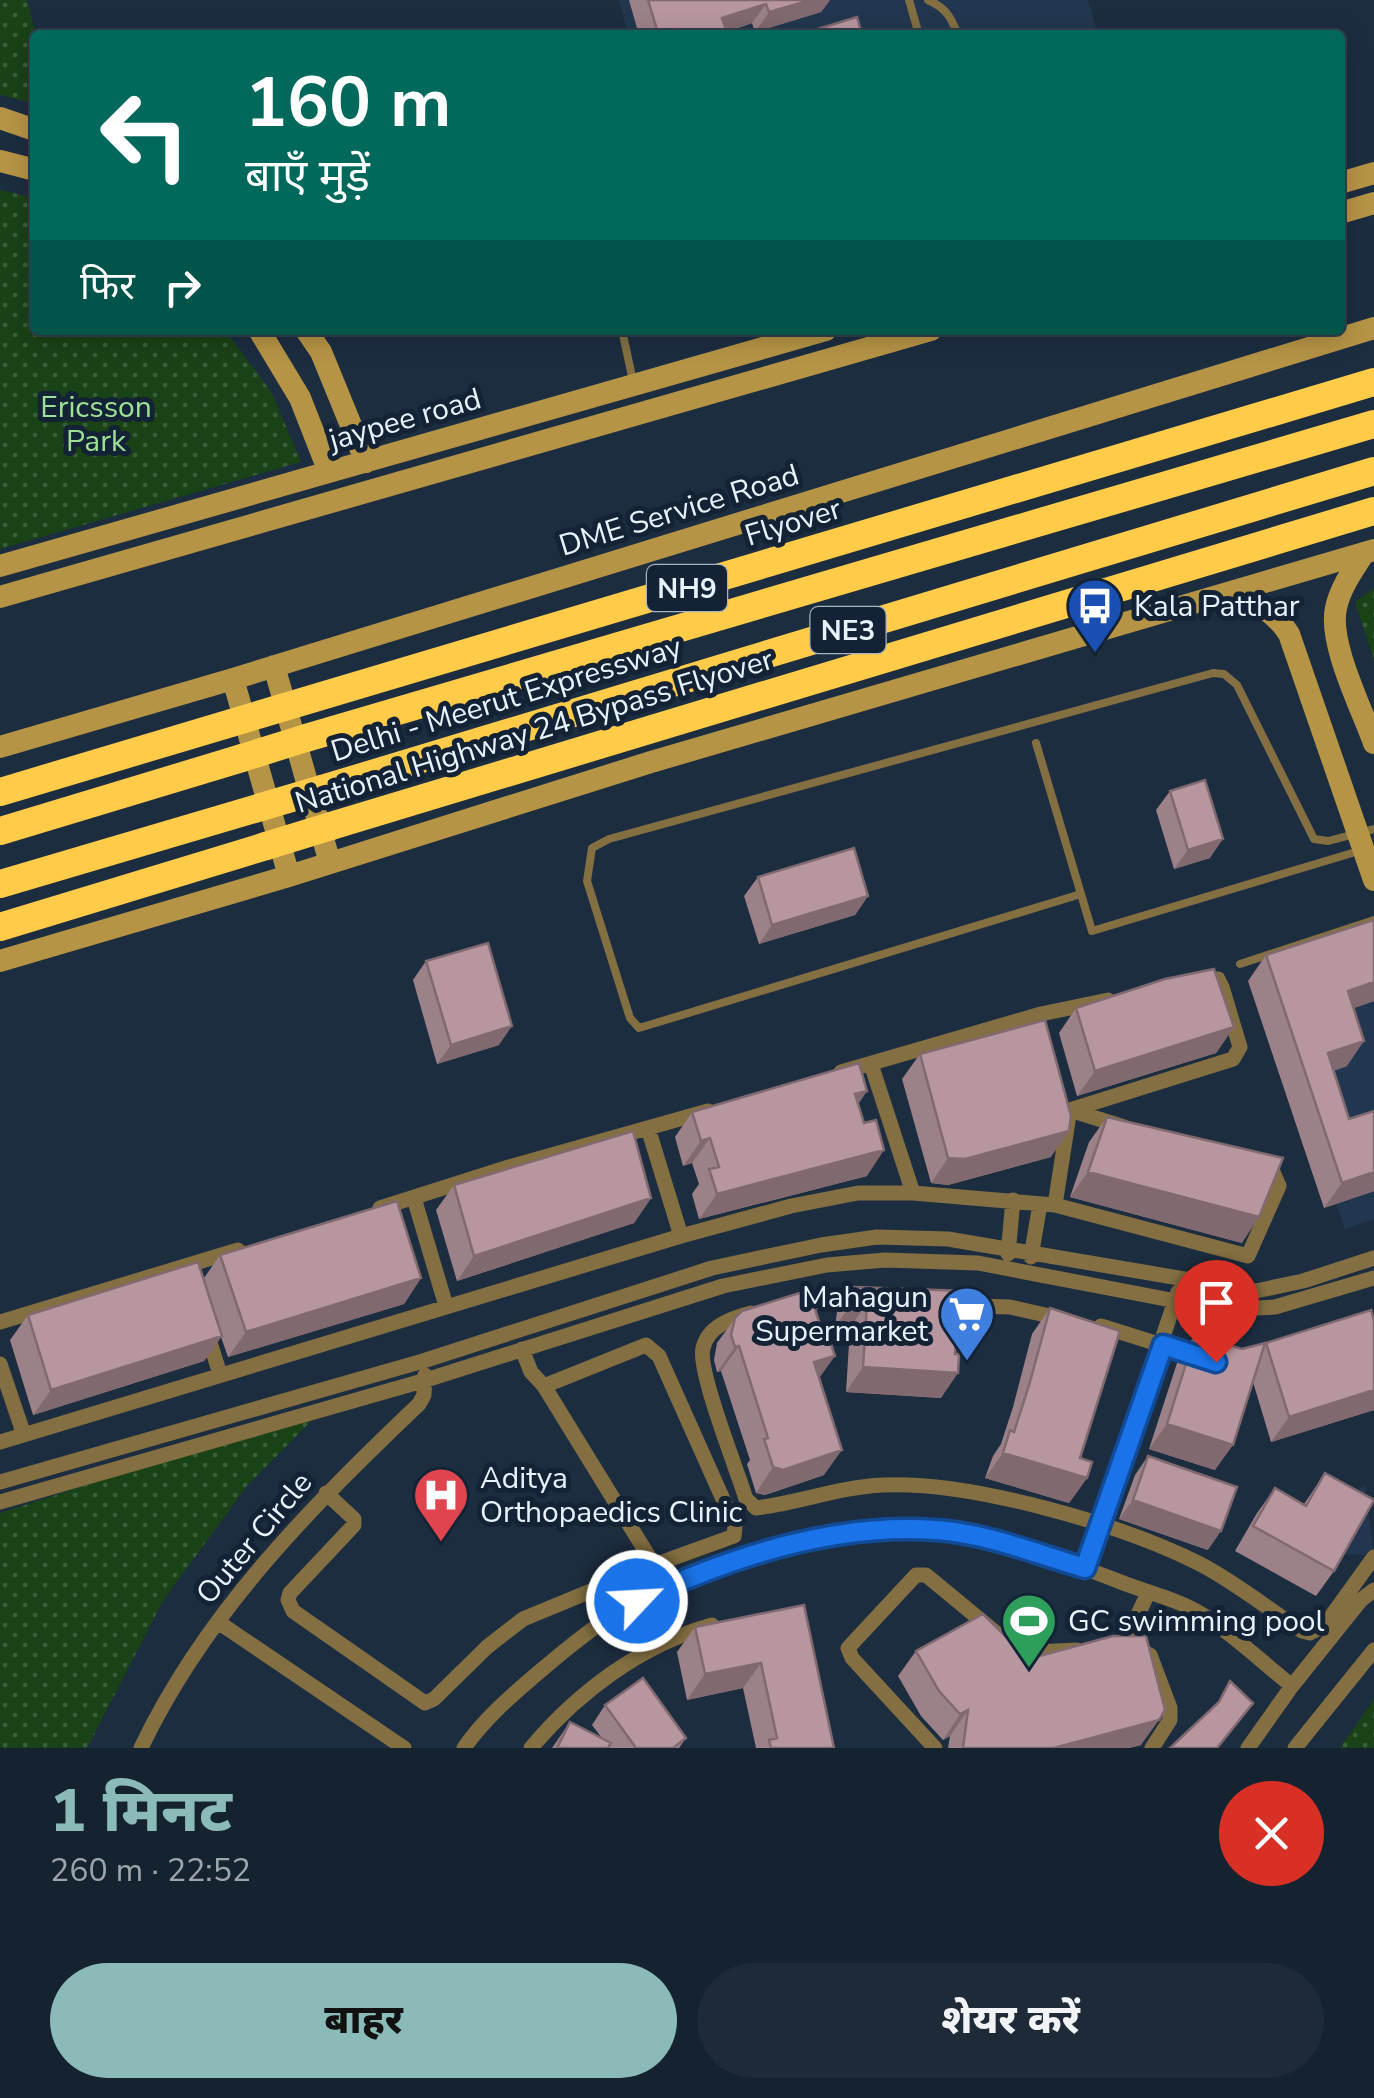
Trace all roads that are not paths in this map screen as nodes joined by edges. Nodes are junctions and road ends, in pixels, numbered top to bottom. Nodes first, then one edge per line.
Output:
1 (909, 0) edge
2 (928, 0) edge
3 (918, 30) edge
4 (956, 30) edge
5 (0, 118) edge
6 (30, 128) edge
7 (0, 161) edge
8 (30, 169) edge
9 (1374, 173) edge
10 (1345, 182) edge
11 (1374, 203) edge
12 (1345, 212) edge
13 (1374, 328) edge
14 (261, 335) edge
15 (309, 335) edge
16 (623, 335) edge
17 (809, 335) edge
18 (869, 338) edge
19 (1374, 382) edge
20 (634, 385) junction
21 (1374, 424) edge
22 (366, 462) junction
23 (1374, 471) edge
24 (329, 472) junction
25 (1374, 511) edge
26 (1369, 551) edge
27 (0, 566) edge
28 (1229, 593) junction
29 (0, 597) edge
30 (274, 666) junction
31 (234, 679) junction
32 (1374, 742) edge
33 (1036, 744) dead end
34 (0, 746) edge
35 (0, 792) edge
36 (0, 830) edge
37 (1365, 838) edge
38 (330, 864) junction
39 (289, 876) junction
40 (1374, 880) edge
41 (0, 884) edge
42 (1081, 894) junction
43 (1374, 920) edge
44 (0, 928) edge
45 (0, 960) edge
46 (1240, 964) dead end
47 (1175, 986) edge
48 (1118, 998) edge
49 (871, 1064) junction
50 (834, 1074) edge
51 (1068, 1102) junction
52 (722, 1107) edge
53 (648, 1128) junction
54 (1144, 1133) edge
55 (1236, 1160) edge
56 (912, 1193) junction
57 (414, 1198) junction
58 (1013, 1200) junction
59 (1047, 1205) junction
60 (356, 1215) edge
61 (680, 1236) junction
62 (262, 1243) edge
63 (1008, 1248) junction
64 (1032, 1251) junction
65 (1374, 1258) edge
66 (186, 1266) junction
67 (1007, 1268) junction
68 (1029, 1271) junction
69 (1374, 1278) edge
70 (1180, 1280) junction
71 (191, 1284) edge
72 (1176, 1300) junction
73 (879, 1302) edge
74 (935, 1304) edge
75 (446, 1306) junction
76 (203, 1320) edge
77 (0, 1322) edge
78 (1163, 1345) junction
79 (522, 1349) junction
80 (423, 1361) junction
81 (1216, 1362) edge
82 (0, 1364) edge
83 (220, 1374) junction
84 (426, 1380) junction
85 (544, 1386) junction
86 (24, 1435) junction
87 (0, 1442) edge
88 (124, 1446) junction
89 (130, 1466) junction
90 (0, 1482) edge
91 (326, 1493) junction
92 (0, 1502) edge
93 (1100, 1526) junction
94 (1374, 1558) edge
95 (654, 1565) junction
96 (1085, 1568) junction
97 (1374, 1590) edge
98 (1148, 1593) junction
99 (637, 1601) junction
100 (218, 1622) junction
101 (727, 1622) edge
102 (663, 1644) junction
103 (1122, 1649) junction
104 (1088, 1650) edge
105 (1105, 1650) edge
106 (1374, 1650) edge
107 (1292, 1686) junction
108 (140, 1748) edge
109 (404, 1748) edge
110 (464, 1748) edge
111 (531, 1748) edge
112 (935, 1748) edge
113 (1152, 1748) edge
114 (1248, 1748) edge
115 (1295, 1748) edge

1 - 3 lane
2 - 4 lane
5 - 6 street
7 - 8 street
9 - 10 street
11 - 12 street
13 - 30 street, DME Service Road
14 - 24 street
15 - 22 street
16 - 20 lane
17 - 20 street, jaypee road
18 - 29 street
19 - 35 highway, Flyover / NH9, bridge
20 - 22 street, jaypee road
21 - 36 highway, Delhi - Meerut Expressway / NE3, bridge
22 - 24 street, jaypee road
23 - 41 highway, Delhi - Meerut Expressway / NE3, bridge
24 - 27 street, jaypee road
25 - 44 highway, National Highway 24 Bypass Flyover, bridge
26 - 28 street
26 - 32 street
28 - 37 street
28 - 38 street
30 - 31 street, DME Service Road
30 - 38 street
31 - 34 street, DME Service Road
31 - 39 street
33 - 42 lane
37 - 40 street
37 - 42 lane
37 - 42 lane
38 - 39 street
39 - 45 street
43 - 46 lane
47 - 51 street
48 - 49 street
49 - 50 street
49 - 56 street
51 - 54 street
51 - 59 street
52 - 53 street
53 - 57 street
53 - 61 street
55 - 59 street
56 - 58 street
56 - 61 street
57 - 60 street
57 - 75 street
58 - 59 street
58 - 63 street
59 - 64 street
61 - 75 street
62 - 66 street
63 - 64 street
63 - 67 street
63 - 80 street
64 - 68 street
64 - 70 street
65 - 70 street
66 - 71 street
66 - 77 street
67 - 68 street
67 - 79 street
68 - 72 street
69 - 72 street
70 - 72 street
72 - 78 street
73 - 93 street
74 - 78 street
75 - 83 street
76 - 83 street
78 - 81 street
78 - 93 street
79 - 84 street
79 - 85 street
80 - 84 street
80 - 88 street
82 - 86 street
83 - 86 street
84 - 89 street
84 - 91 street, Outer Circle
85 - 95 street
85 - 95 street
86 - 87 street
88 - 89 street
88 - 90 street
89 - 92 street
91 - 95 street
91 - 100 street, Outer Circle
93 - 94 street
93 - 96 street
96 - 98 street
96 - 99 street
97 - 107 street
98 - 103 street
98 - 107 street
99 - 102 street
99 - 110 street
100 - 108 street, Outer Circle
100 - 109 street
101 - 102 street
102 - 111 street
103 - 105 street
103 - 113 street
104 - 112 street
106 - 115 street
107 - 114 street

